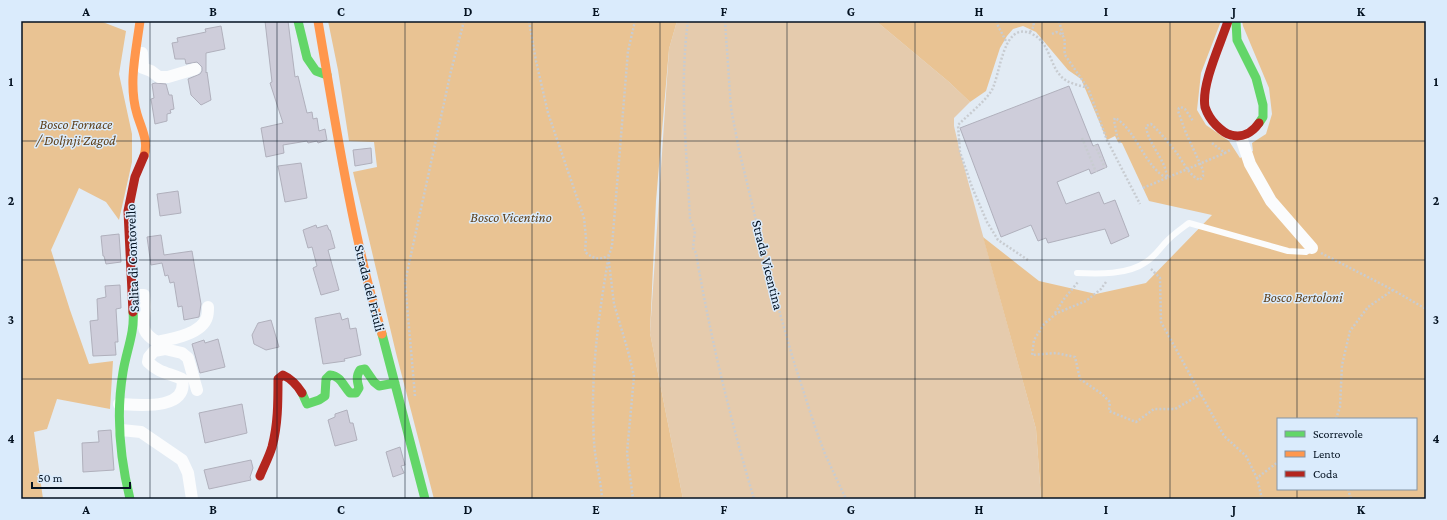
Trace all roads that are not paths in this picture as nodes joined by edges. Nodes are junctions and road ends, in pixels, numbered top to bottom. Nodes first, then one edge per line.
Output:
1 (140, 21) edge
2 (298, 21) edge
3 (318, 21) edge
4 (1228, 21) edge
5 (1236, 21) edge
6 (136, 47) junction
7 (195, 69) dead end
8 (327, 75) junction
9 (1241, 137) junction
10 (1312, 248) joint
11 (1077, 273) dead end
12 (133, 295) junction
13 (208, 307) dead end
14 (395, 383) junction
15 (197, 390) dead end
16 (119, 404) junction
17 (121, 430) junction
18 (260, 476) dead end
19 (130, 499) edge
20 (192, 499) edge
21 (425, 499) edge

1 - 6 street, Salita di Contovello
2 - 8 street
3 - 8 street, Strada del Friuli
4 - 9 street
5 - 9 street
6 - 7 street
6 - 12 street, Salita di Contovello
8 - 14 street, Strada del Friuli
9 - 10 street
10 - 11 lane
12 - 13 street
12 - 16 street, Salita di Contovello
14 - 18 street
14 - 21 street, Strada del Friuli
15 - 16 street
16 - 17 street, Salita di Contovello
17 - 19 street, Salita di Contovello
17 - 20 street

